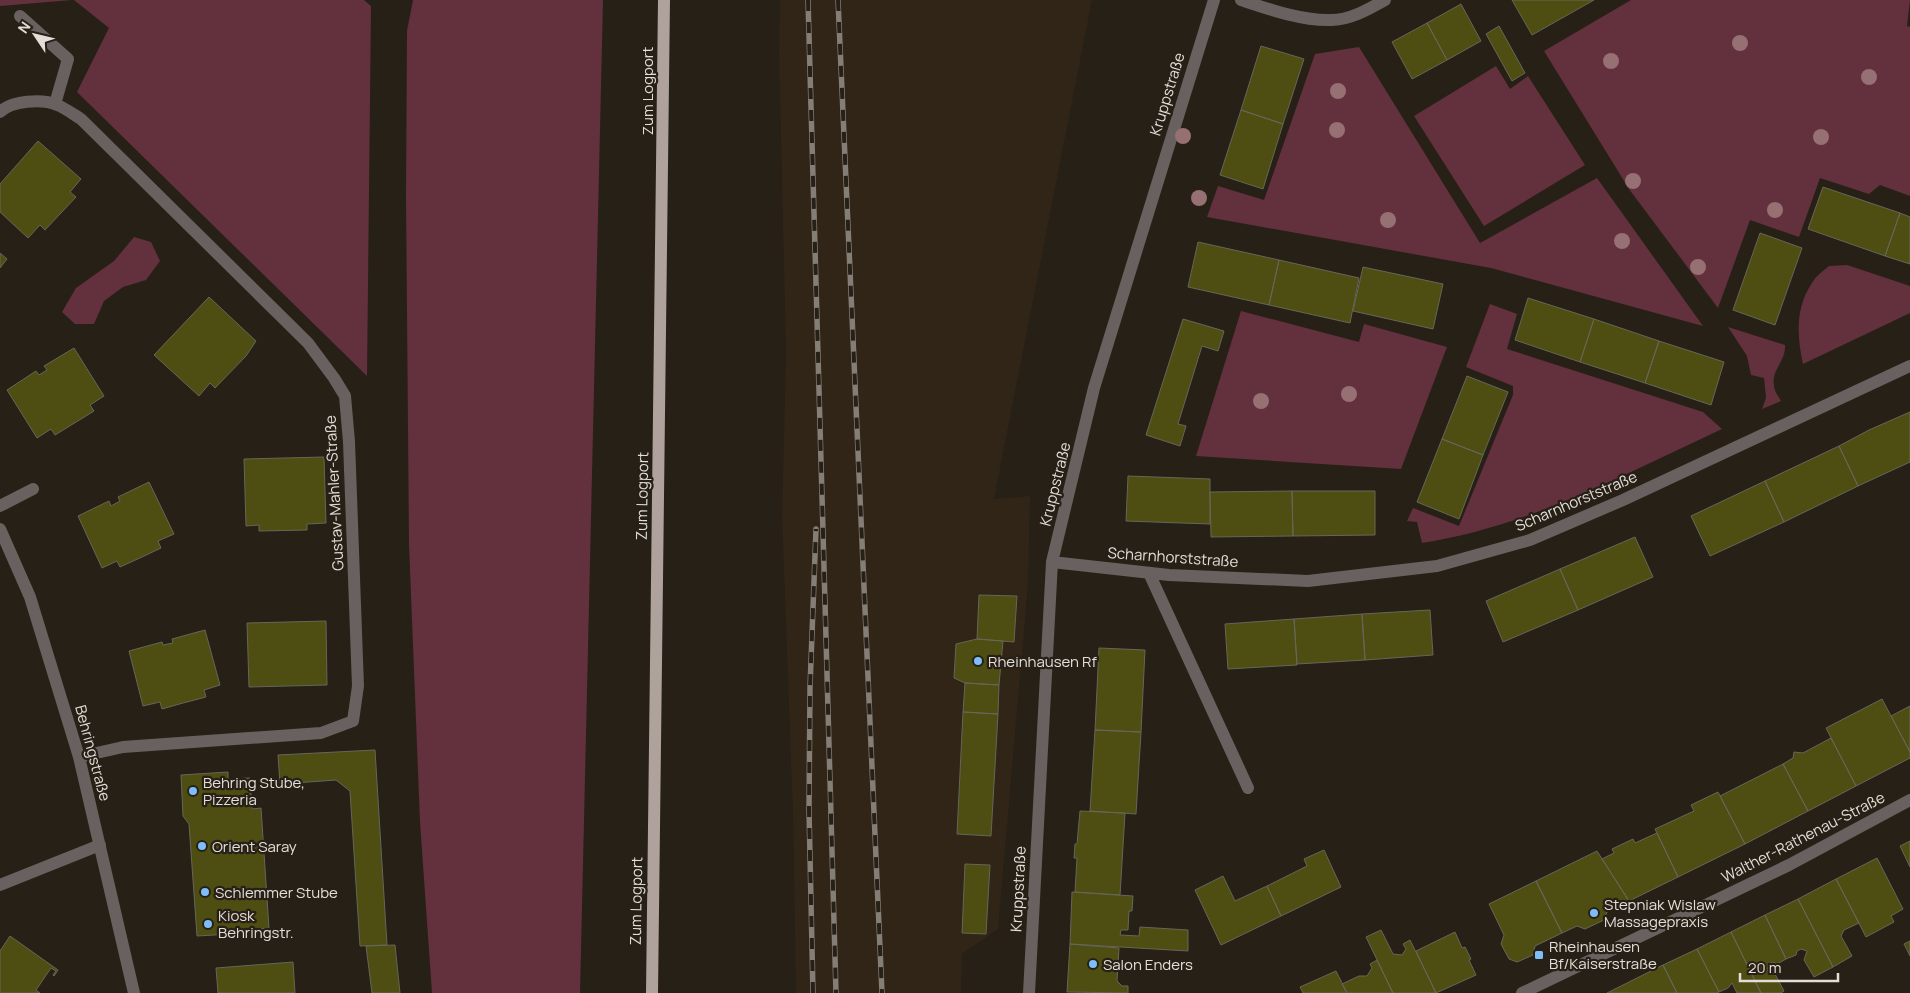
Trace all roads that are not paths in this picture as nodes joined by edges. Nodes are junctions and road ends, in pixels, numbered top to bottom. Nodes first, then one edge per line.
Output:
1 (664, 0) edge
2 (1214, 0) edge
3 (1241, 0) edge
4 (1385, 0) edge
5 (20, 16) dead end
6 (55, 104) junction
7 (1, 109) edge
8 (1910, 366) edge
9 (33, 488) dead end
10 (0, 506) edge
11 (0, 529) edge
12 (1052, 562) junction
13 (1149, 573) junction
14 (79, 758) junction
15 (1248, 788) dead end
16 (1910, 800) edge
17 (100, 845) junction
18 (0, 886) edge
19 (134, 993) edge
20 (652, 993) edge
21 (1029, 993) edge
22 (1522, 993) edge

1 - 20 main road, Zum Logport
2 - 12 street, Kruppstraße
3 - 4 street
5 - 6 street
6 - 7 street, Gustav-Mahler-Straße
6 - 14 street, Gustav-Mahler-Straße
8 - 13 street, Scharnhorststraße
9 - 10 street
11 - 14 street, Behringstraße
12 - 13 street, Scharnhorststraße
12 - 21 street, Kruppstraße
13 - 15 street
14 - 17 street, Behringstraße
16 - 22 street, Walther-Rathenau-Straße
17 - 18 street
17 - 19 street, Behringstraße

